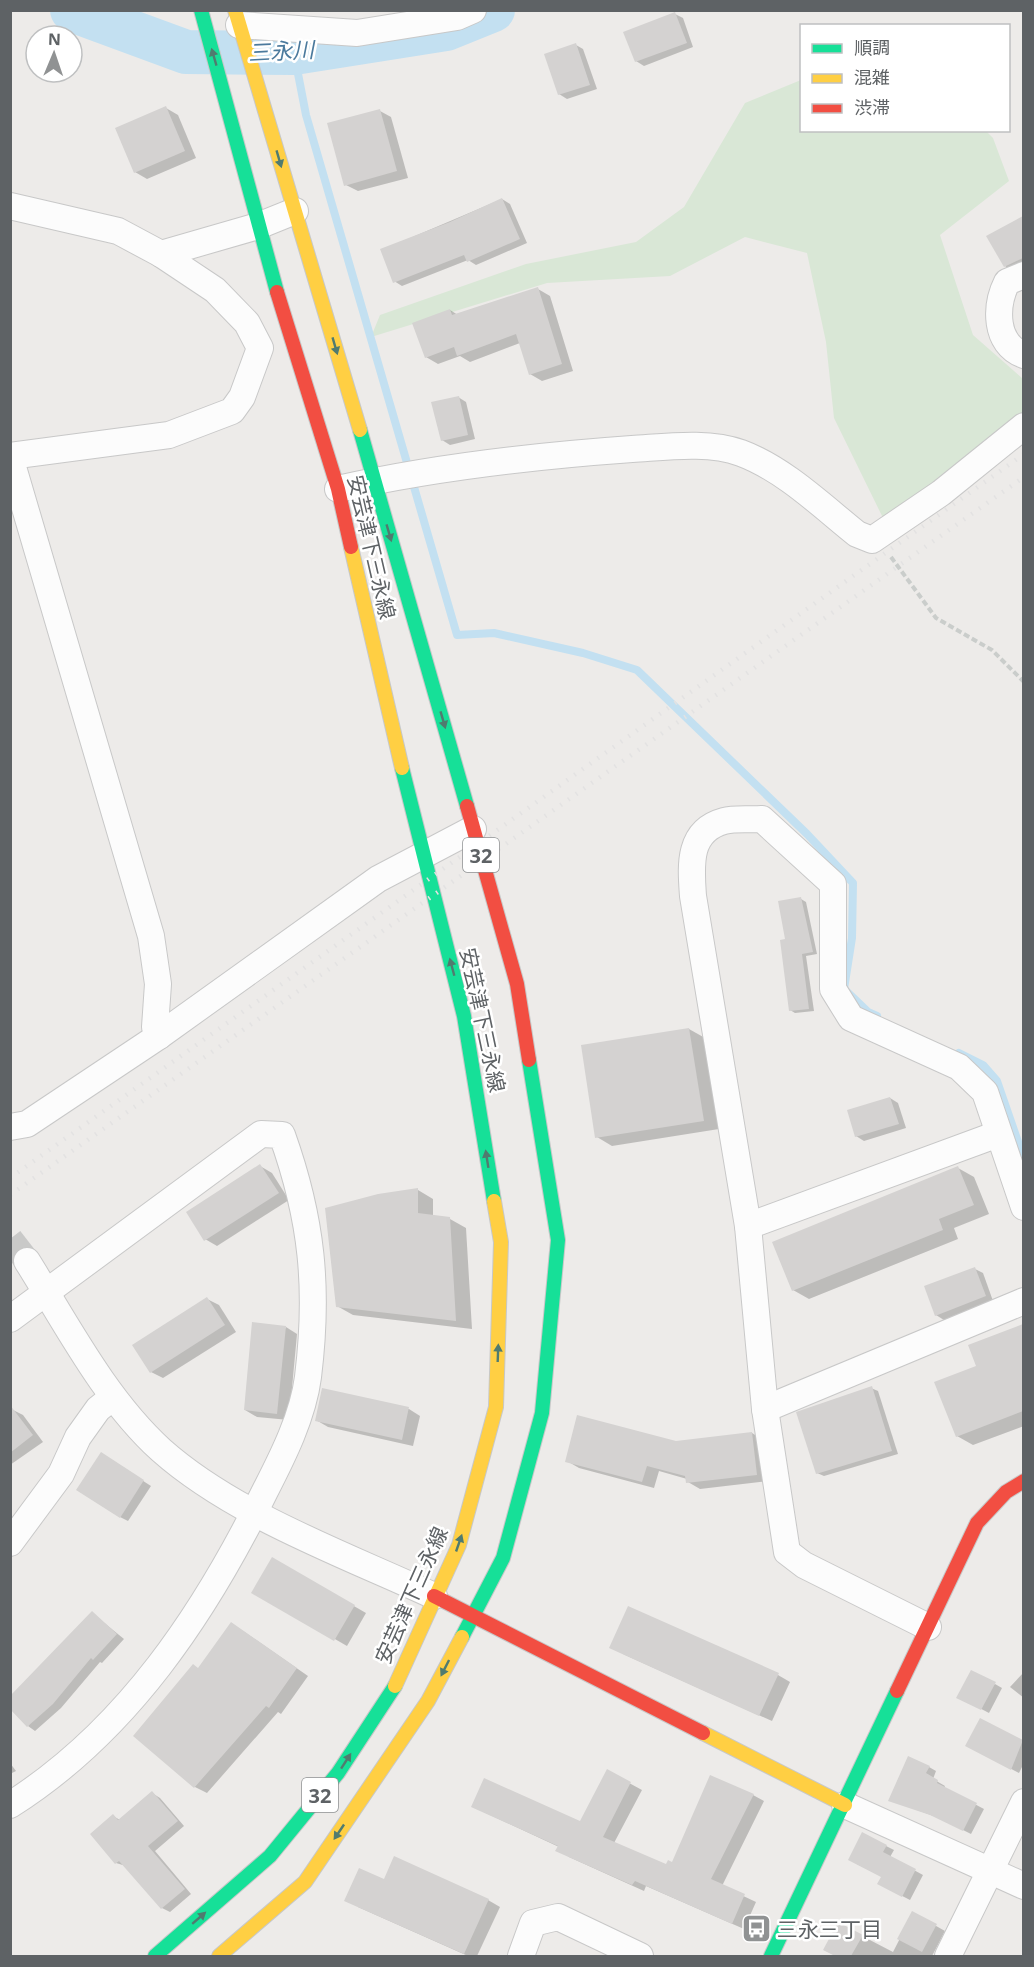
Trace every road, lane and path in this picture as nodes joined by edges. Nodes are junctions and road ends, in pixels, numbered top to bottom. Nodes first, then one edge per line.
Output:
1 (473, 10) edge
2 (202, 14) edge
3 (237, 18) edge
4 (10, 206) edge
5 (295, 211) junction
6 (258, 226) junction
7 (161, 255) junction
8 (1023, 275) edge
9 (1023, 355) edge
10 (1023, 426) edge
11 (10, 457) edge
12 (398, 477) junction
13 (338, 489) junction
14 (872, 540) junction
15 (1023, 682) edge
16 (473, 828) junction
17 (422, 857) junction
18 (159, 1036) junction
19 (10, 1127) edge
20 (998, 1134) junction
21 (1023, 1207) edge
22 (748, 1226) junction
23 (27, 1261) tunnel mouth
24 (47, 1293) junction
25 (1023, 1301) edge
26 (10, 1319) edge
27 (113, 1397) junction
28 (765, 1409) junction
29 (1023, 1481) edge
30 (254, 1514) junction
31 (10, 1544) edge
32 (434, 1596) junction
33 (471, 1616) junction
34 (928, 1627) junction
35 (1023, 1802) edge
36 (10, 1805) edge
37 (845, 1805) junction
38 (989, 1872) junction
39 (1023, 1886) edge
40 (155, 1956) edge
41 (219, 1956) edge
42 (520, 1956) edge
43 (640, 1956) edge
44 (771, 1956) edge
45 (948, 1956) edge

1 - 3 street
6 -> 2 main road, 安芸津下三永線 / 32
3 -> 5 main road, 安芸津下三永線 / 32
4 - 7 street
5 - 6 street
5 -> 12 main road, 安芸津下三永線 / 32
6 - 7 street
6 - 13 main road, 安芸津下三永線 / 32
7 - 11 street
8 - 9 street
10 - 14 street
11 - 18 street
12 - 13 street
12 - 14 street
12 -> 16 main road, 安芸津下三永線 / 32
13 - 17 main road, 安芸津下三永線 / 32
14 - 15 path
16 - 17 street
16 - 33 main road, 安芸津下三永線 / 32
17 - 18 street
32 -> 17 main road, 安芸津下三永線 / 32
18 - 19 street
20 - 21 street
20 - 22 street
20 - 22 street
22 - 28 street
23 - 24 street
24 - 26 street
24 - 27 street
24 - 30 street
25 - 28 street
27 - 30 street
27 - 31 street
28 - 34 street
29 - 34 main road
30 - 32 street
30 - 36 street
32 - 33 main road
40 -> 32 main road, 安芸津下三永線 / 32
33 - 37 main road
33 -> 41 main road, 安芸津下三永線 / 32
34 - 37 main road
35 - 38 street
37 - 38 street
37 - 44 main road
38 - 39 street
38 - 45 street
42 - 43 street

